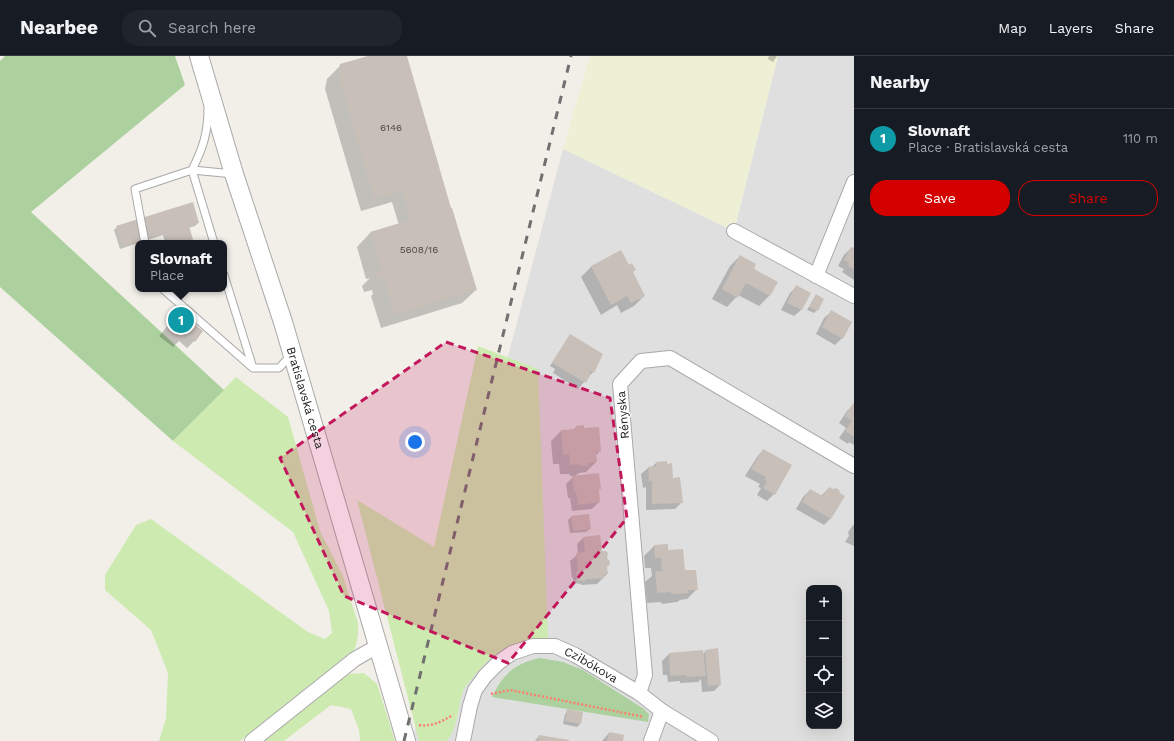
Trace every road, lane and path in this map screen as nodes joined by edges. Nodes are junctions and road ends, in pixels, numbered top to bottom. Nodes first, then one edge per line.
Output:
1 (200, 56) edge
2 (207, 82) junction
3 (192, 170) junction
4 (234, 174) junction
5 (854, 182) edge
6 (734, 231) dead end
7 (144, 240) edge
8 (213, 240) edge
9 (816, 276) junction
10 (227, 285) edge
11 (166, 292) edge
12 (854, 296) edge
13 (292, 354) junction
14 (253, 368) junction
15 (854, 466) edge
16 (378, 646) junction
17 (639, 693) junction
18 (470, 706) junction
19 (662, 711) junction
20 (398, 716) junction
21 (644, 717) dead end
22 (463, 740) edge
23 (252, 741) edge
24 (406, 741) edge
25 (651, 741) edge
26 (711, 741) edge

1 - 2 street, Bratislavská cesta
2 - 3 lane
2 - 4 street, Bratislavská cesta
3 - 4 lane
3 - 7 lane
3 - 8 lane
4 - 13 street, Bratislavská cesta
5 - 9 street
6 - 9 street
9 - 12 street
10 - 14 lane
11 - 14 lane
13 - 14 lane
13 - 16 street, Bratislavská cesta
15 - 17 street, Rényska
16 - 20 street, Bratislavská cesta
16 - 23 street
17 - 18 street, Czibókova
17 - 19 street, Czibókova
18 - 20 path
18 - 21 path
18 - 22 street, Czibókova
19 - 25 street
19 - 26 street, Czibókova
20 - 24 street, Bratislavská cesta

